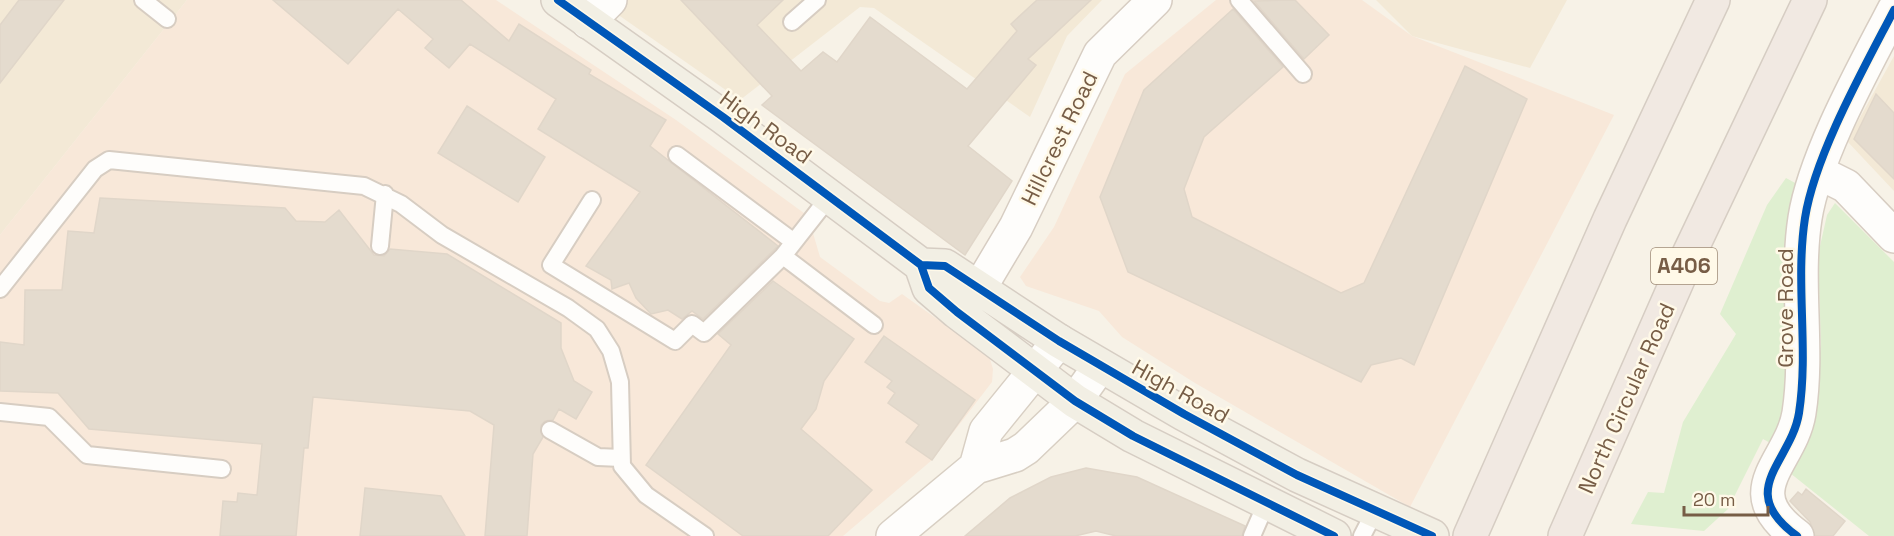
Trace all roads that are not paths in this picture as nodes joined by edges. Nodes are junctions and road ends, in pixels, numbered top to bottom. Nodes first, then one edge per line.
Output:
1 (143, 0) edge
2 (558, 0) edge
3 (818, 0) edge
4 (1155, 0) edge
5 (1239, 0) edge
6 (1713, 0) edge
7 (1810, 0) edge
8 (1894, 10) edge
9 (599, 11) edge
10 (167, 19) dead end
11 (792, 21) dead end
12 (1303, 74) dead end
13 (677, 155) dead end
14 (1818, 172) junction
15 (385, 194) junction
16 (830, 196) junction
17 (592, 200) dead end
18 (1894, 236) edge
19 (794, 242) junction
20 (380, 246) dead end
21 (783, 256) junction
22 (921, 265) junction
23 (0, 289) edge
24 (979, 289) junction
25 (874, 325) dead end
26 (1059, 341) junction
27 (1100, 366) junction
28 (1035, 372) junction
29 (1075, 401) junction
30 (0, 412) edge
31 (550, 430) dead end
32 (621, 458) junction
33 (976, 467) junction
34 (222, 469) dead end
35 (1329, 489) junction
36 (1266, 504) junction
37 (1368, 523) edge
38 (1315, 532) edge
39 (1425, 532) edge
40 (705, 536) edge
41 (893, 536) edge
42 (1252, 536) edge
43 (1470, 536) edge
44 (1565, 536) edge
45 (1797, 536) edge

1 - 10 lane
2 - 9 main road, High Road
3 - 11 lane
4 - 24 street, Hillcrest Road
5 - 12 lane
6 - 43 highway
7 - 44 highway, North Circular Road / A406
8 - 14 street, Grove Road
9 - 16 main road, High Road
13 - 19 lane
14 - 18 street
14 - 45 street, Grove Road
15 - 20 lane
15 - 23 lane
15 - 32 lane
16 - 19 lane
16 - 22 main road, High Road
17 - 21 lane
19 - 21 lane
21 - 25 lane
22 - 24 main road, High Road
22 - 28 main road, High Road
24 - 26 main road, High Road
26 - 27 main road, High Road
26 - 28 street
27 - 29 street
27 - 35 main road, High Road
28 - 29 main road, High Road
28 - 33 street
29 - 33 street
29 - 36 main road, High Road
30 - 34 lane
31 - 32 lane
32 - 40 lane
33 - 41 street
35 - 37 main road, High Road
35 - 38 lane
36 - 38 main road, High Road
36 - 42 lane
37 - 39 main road, High Road

